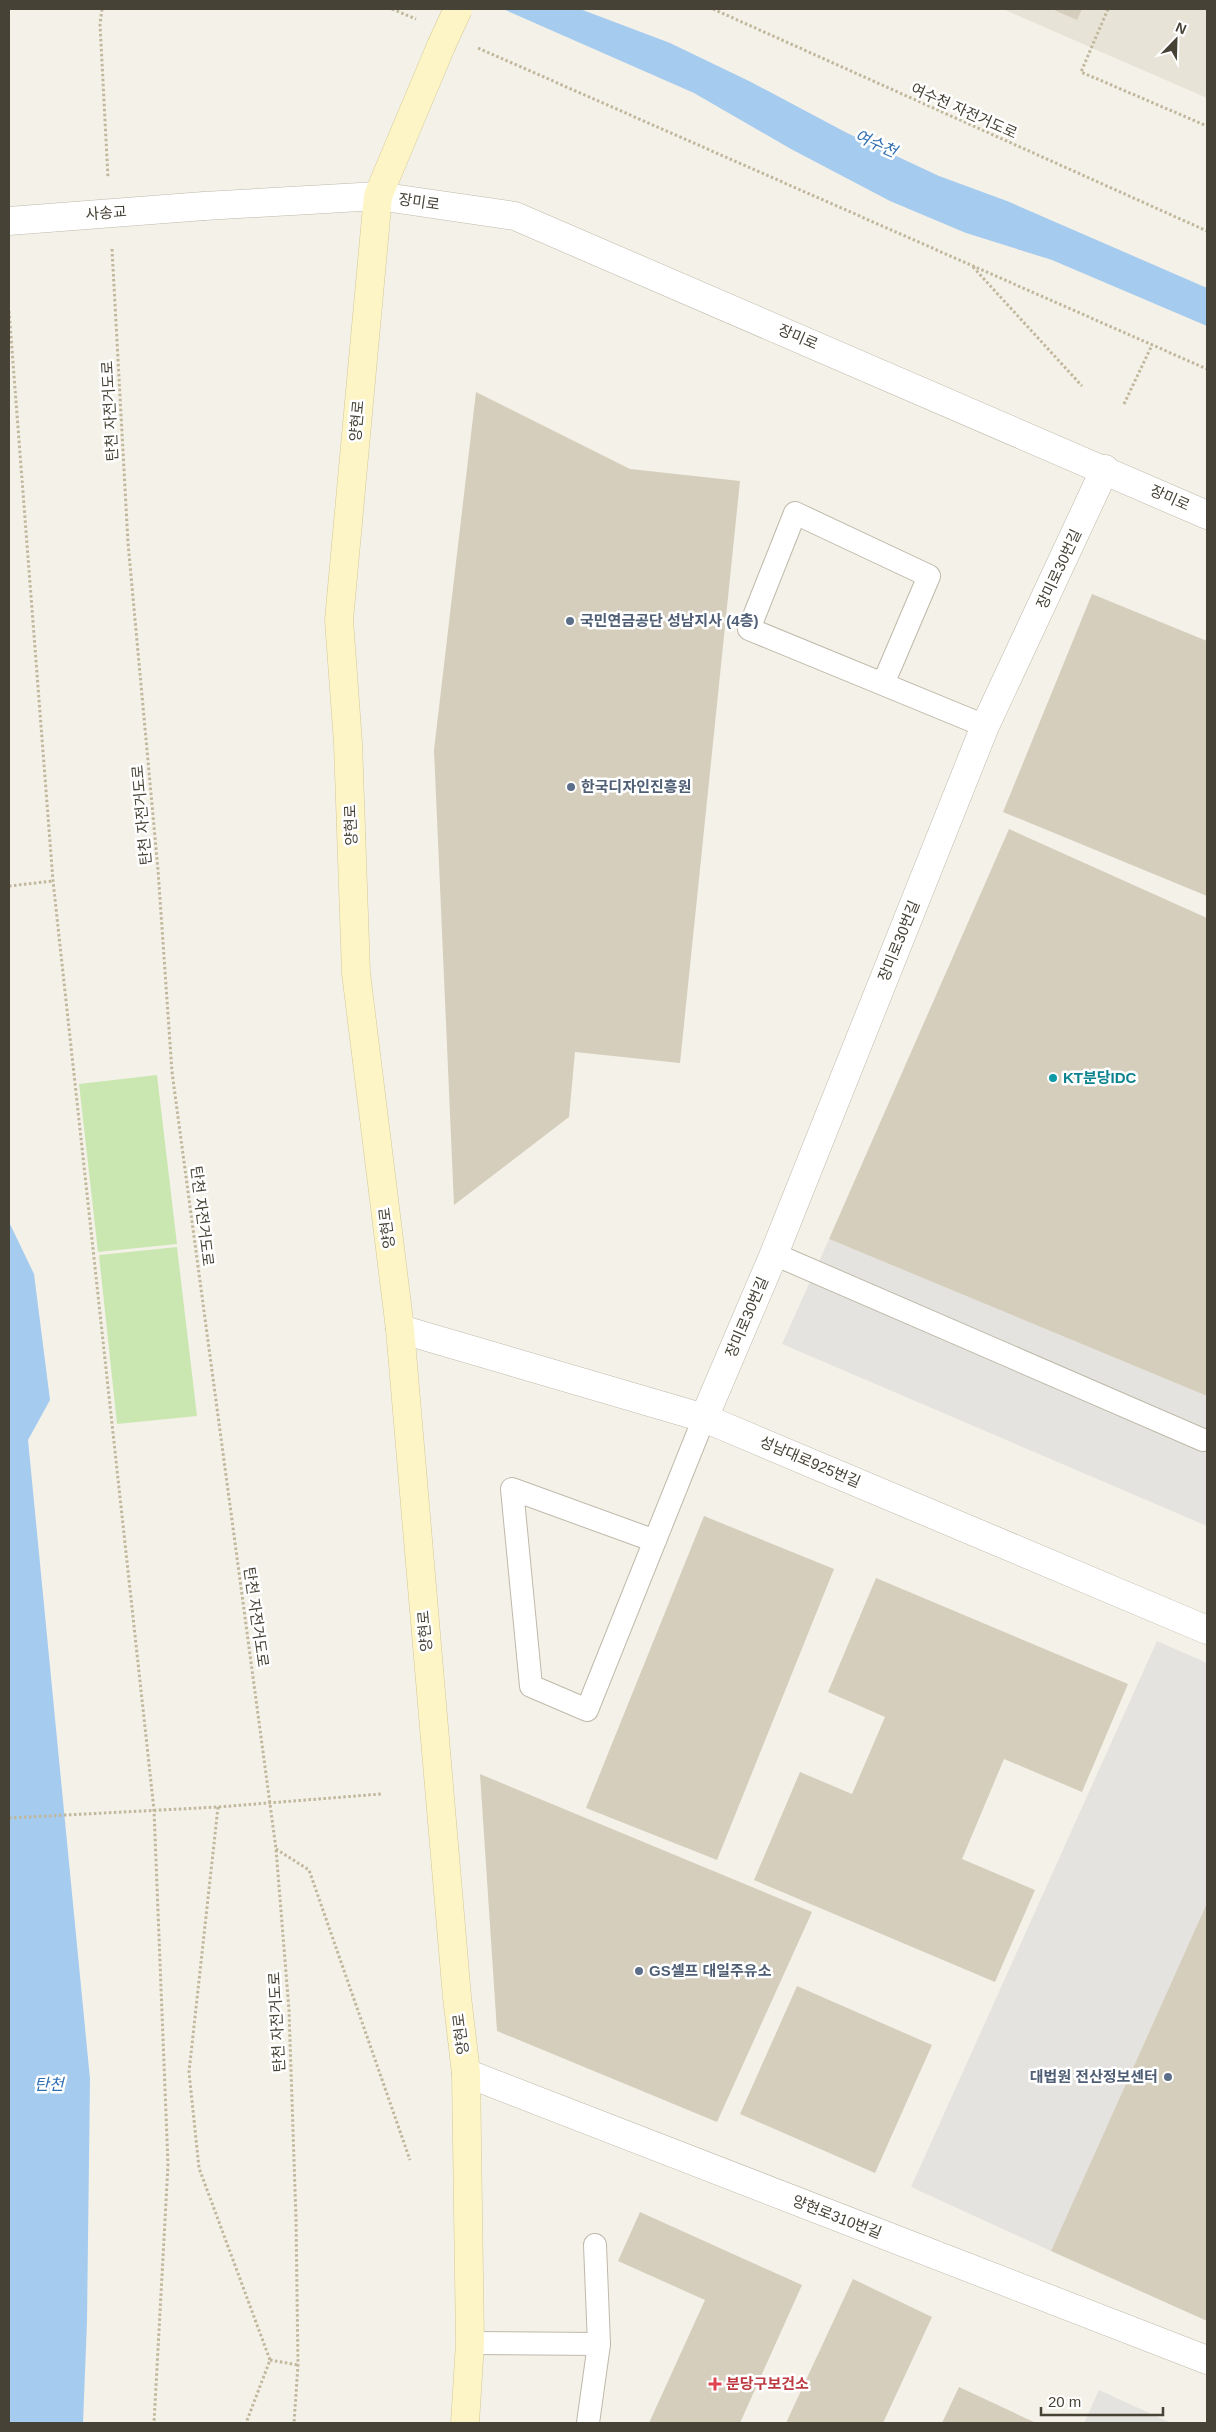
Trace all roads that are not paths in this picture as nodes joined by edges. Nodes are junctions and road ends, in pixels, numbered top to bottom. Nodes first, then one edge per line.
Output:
1 (458, 9) edge
2 (378, 196) junction
3 (204, 206) joint
4 (9, 220) edge
5 (1105, 469) junction
6 (1207, 514) edge
7 (883, 684) junction
8 (985, 726) junction
9 (774, 1254) junction
10 (400, 1329) junction
11 (704, 1418) junction
12 (1203, 1440) dead end
13 (655, 1541) junction
14 (1207, 1630) edge
15 (466, 2073) junction
16 (595, 2245) dead end
17 (470, 2343) junction
18 (599, 2344) junction
19 (1207, 2360) edge
20 (465, 2423) edge
21 (588, 2423) edge

1 - 2 main road, 양현로, bridge
2 - 3 street, 장미로
2 - 5 street, 장미로
2 - 10 main road, 양현로
3 - 4 street, 사송교, bridge
5 - 6 street, 장미로
5 - 8 street, 장미로30번길
7 - 7 lane
7 - 8 lane
8 - 9 street, 장미로30번길
9 - 11 street, 장미로30번길
9 - 12 lane
10 - 11 street, 성남대로925번길
10 - 15 main road, 양현로
11 - 13 lane
11 - 14 street, 성남대로925번길
13 - 13 lane
15 - 17 main road, 양현로
15 - 19 street, 양현로310번길
16 - 18 lane
17 - 18 lane
17 - 20 main road, 양현로
18 - 21 lane

